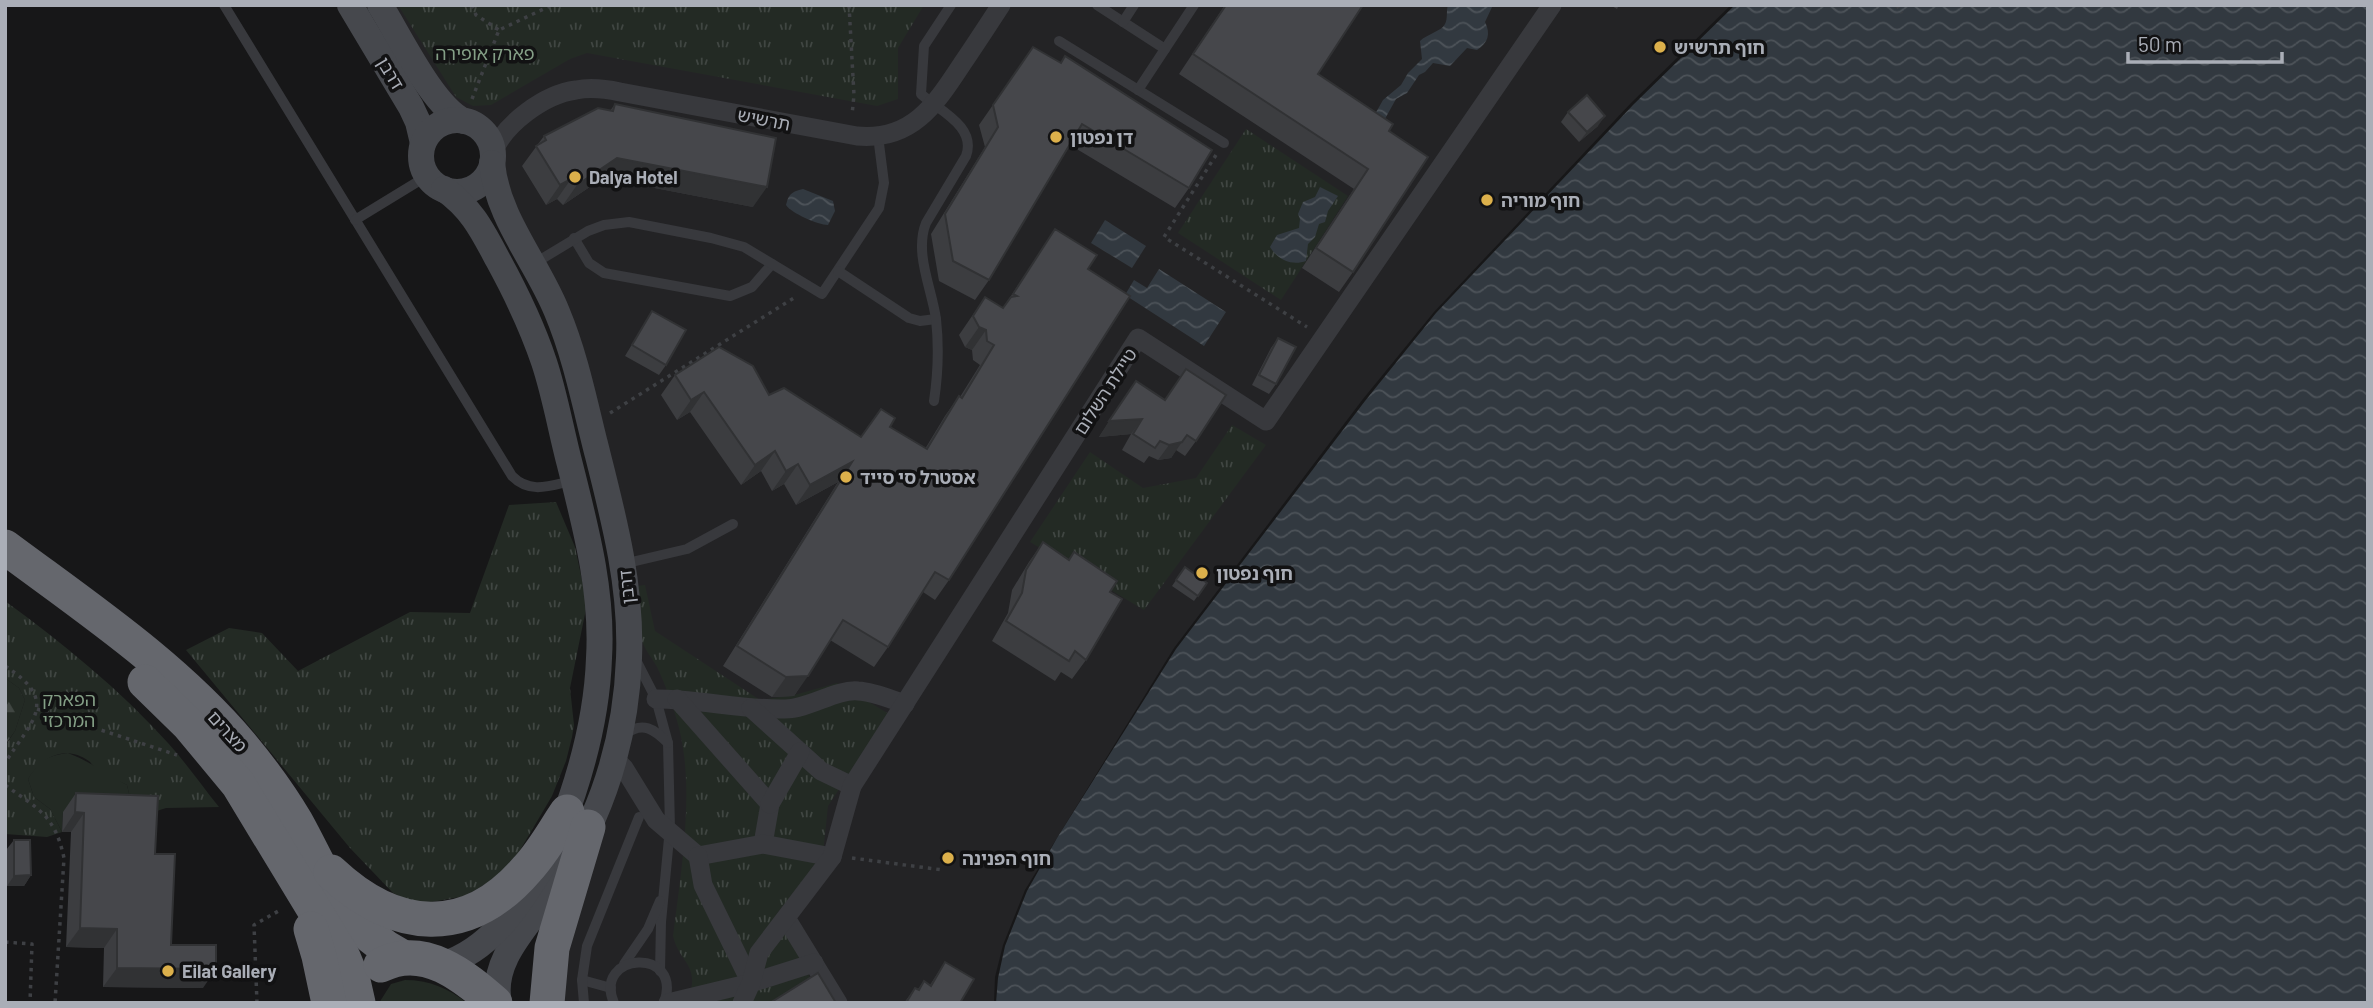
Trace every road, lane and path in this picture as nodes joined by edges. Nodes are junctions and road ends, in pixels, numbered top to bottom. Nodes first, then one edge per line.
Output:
1 (224, 5) edge
2 (350, 5) edge
3 (380, 5) edge
4 (472, 5) edge
5 (552, 5) edge
6 (849, 5) edge
7 (951, 5) edge
8 (1000, 5) edge
9 (1097, 5) edge
10 (1134, 5) edge
11 (1194, 5) edge
12 (1552, 5) edge
13 (1897, 5) edge
14 (1902, 13) dead end
15 (1123, 22) junction
16 (499, 30) junction
17 (1059, 41) dead end
18 (1166, 50) junction
19 (1138, 90) junction
20 (933, 105) junction
21 (464, 121) junction
22 (851, 135) junction
23 (878, 136) junction
24 (423, 143) junction
25 (1224, 143) joint
26 (492, 159) junction
27 (435, 183) junction
28 (355, 220) junction
29 (574, 238) junction
30 (534, 264) junction
31 (772, 264) junction
32 (838, 271) junction
33 (811, 288) junction
34 (936, 319) junction
35 (1323, 337) junction
36 (934, 401) dead end
37 (590, 425) junction
38 (573, 480) junction
39 (733, 524) dead end
40 (5, 547) edge
41 (623, 564) junction
42 (5, 571) edge
43 (629, 649) junction
44 (5, 666) edge
45 (656, 699) junction
46 (677, 699) junction
47 (905, 704) junction
48 (751, 708) junction
49 (37, 709) junction
50 (668, 743) junction
51 (616, 748) junction
52 (800, 752) junction
53 (183, 756) dead end
54 (5, 763) edge
55 (5, 785) edge
56 (852, 786) junction
57 (771, 804) junction
58 (639, 817) dead end
59 (578, 819) junction
60 (670, 829) junction
61 (285, 831) junction
62 (763, 844) junction
63 (698, 856) junction
64 (832, 857) junction
65 (943, 870) dead end
66 (667, 874) junction
67 (300, 900) junction
68 (786, 918) junction
69 (5, 942) edge
70 (402, 957) junction
71 (814, 963) junction
72 (442, 965) junction
73 (660, 971) junction
74 (617, 972) junction
75 (582, 980) junction
76 (751, 983) junction
77 (611, 988) junction
78 (30, 1003) edge
79 (55, 1003) edge
80 (257, 1003) edge
81 (329, 1003) edge
82 (359, 1003) edge
83 (497, 1003) edge
84 (547, 1003) edge
85 (584, 1003) edge
86 (614, 1003) edge
87 (666, 1003) edge
88 (742, 1003) edge
89 (838, 1003) edge

1 - 28 lane
2 - 24 street, דרבן
3 - 21 street, דרבן
4 - 16 path
5 - 16 path
6 - 22 path
7 - 20 lane
8 - 20 street, תרשיש
9 - 15 lane
10 - 15 lane
11 - 18 lane
12 - 35 street, טיילת השלום
13 - 14 path
15 - 18 lane
16 - 21 path
17 - 19 lane
18 - 19 lane
19 - 25 lane
20 - 23 street, תרשיש
20 - 34 lane
21 - 24 street
21 - 26 street
22 - 23 street, תרשיש
22 - 26 street, תרשיש
23 - 32 lane
24 - 27 street
25 - 35 path
26 - 27 street
26 - 30 street, דרבן
27 - 28 lane
27 - 38 street, דרבן
28 - 38 lane
29 - 30 lane
29 - 31 lane
29 - 31 lane
30 - 37 street, דרבן
31 - 33 lane
32 - 33 lane
32 - 34 lane
33 - 37 path
34 - 36 lane
35 - 47 street, טיילת השלום
37 - 41 street, דרבן
38 - 59 street, דרבן
39 - 41 lane
40 - 61 highway, מצרים
41 - 43 street, דרבן
42 - 61 highway, מצרים
43 - 45 lane
43 - 51 street, דרבן
44 - 49 path
45 - 46 street
45 - 50 lane
46 - 48 street
46 - 57 street
47 - 48 street
47 - 56 street, טיילת השלום
48 - 52 street
49 - 53 path
49 - 54 path
50 - 51 lane
50 - 60 lane
51 - 59 street, דרבן
51 - 60 street
52 - 56 street
52 - 57 street
55 - 79 path
56 - 64 street, טיילת השלום
57 - 62 street
58 - 75 lane
59 - 61 highway
59 - 72 street, דרבן
59 - 83 street, דרבן
59 - 84 highway
60 - 63 street
60 - 66 lane
61 - 67 highway
61 - 70 highway, מצרים
61 - 82 highway, מצרים
62 - 63 street
62 - 64 street
63 - 76 street
64 - 65 path
64 - 68 street, טיילת השלום
66 - 73 lane
66 - 74 lane
67 - 80 path
67 - 81 highway
68 - 71 street
68 - 76 street, טיילת השלום
69 - 78 path
70 - 72 highway
70 - 82 highway
71 - 76 street
71 - 89 street
72 - 83 highway
73 - 74 lane
73 - 87 lane
74 - 77 lane
75 - 77 lane
75 - 85 lane
76 - 87 street
76 - 88 street, טיילת השלום
77 - 86 lane

